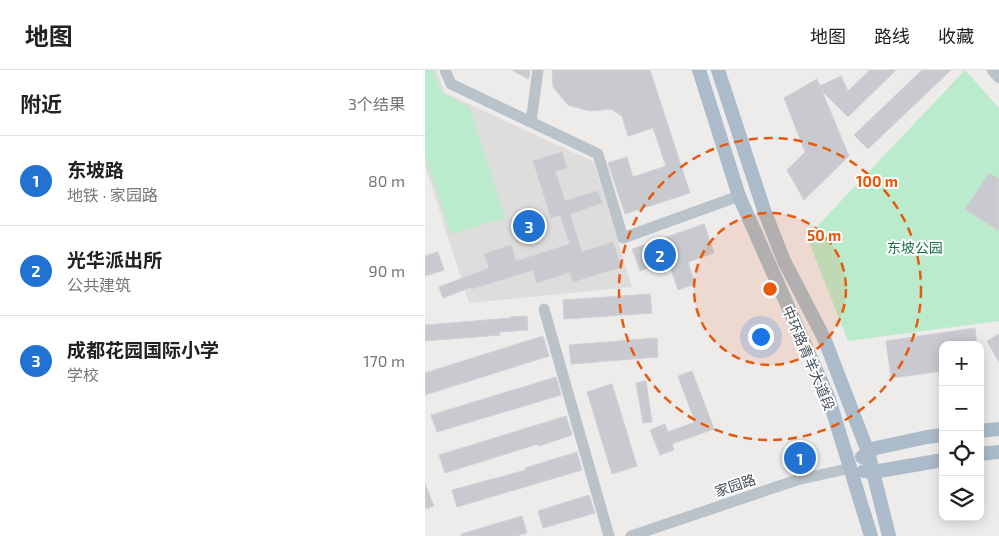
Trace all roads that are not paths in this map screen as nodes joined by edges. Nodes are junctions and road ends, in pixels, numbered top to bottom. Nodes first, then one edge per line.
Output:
1 (445, 70) edge
2 (538, 70) edge
3 (699, 70) edge
4 (719, 70) edge
5 (992, 70) edge
6 (999, 78) edge
7 (531, 122) junction
8 (739, 196) junction
9 (544, 310) dead end
10 (999, 429) edge
11 (984, 431) edge
12 (939, 436) edge
13 (868, 452) junction
14 (999, 452) edge
15 (984, 454) edge
16 (939, 461) edge
17 (851, 468) junction
18 (873, 472) junction
19 (609, 536) edge
20 (631, 536) edge
21 (871, 536) edge
22 (889, 536) edge

1 - 7 street
2 - 7 street
3 - 8 main road, 中环路青羊大道段
4 - 13 main road, 中环路青羊大道段
5 - 6 street
7 - 8 street
8 - 17 main road, 中环路青羊大道段
9 - 19 street
10 - 11 main road
12 - 13 main road
13 - 17 main road
13 - 18 main road, 中环路青羊大道段
14 - 15 main road
16 - 18 main road
17 - 18 main road
17 - 20 street, 家园路
17 - 21 main road, 中环路青羊大道段
18 - 22 main road, 中环路青羊大道段

